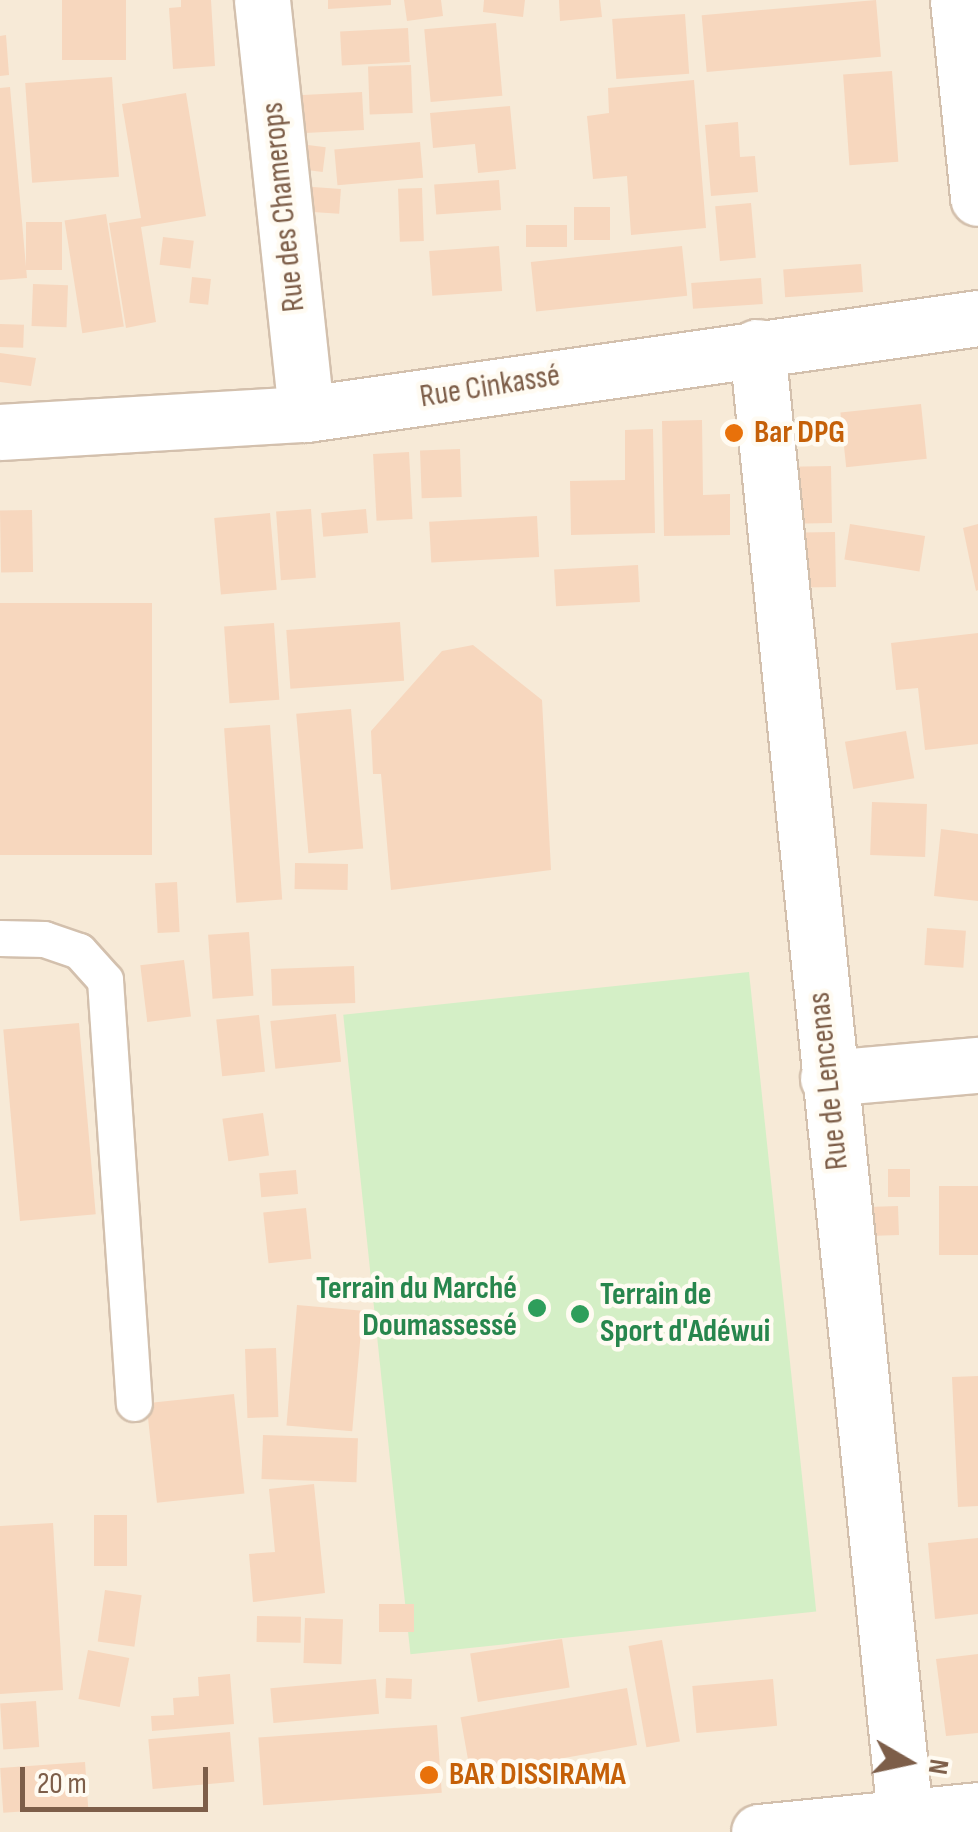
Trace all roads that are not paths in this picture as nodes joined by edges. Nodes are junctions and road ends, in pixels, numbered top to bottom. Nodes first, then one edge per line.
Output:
1 (262, 0) edge
2 (958, 0) edge
3 (978, 198) edge
4 (978, 318) edge
5 (757, 346) junction
6 (306, 414) junction
7 (0, 432) edge
8 (0, 938) edge
9 (978, 1065) edge
10 (828, 1078) junction
11 (134, 1403) dead end
12 (978, 1810) edge
13 (905, 1816) junction
14 (760, 1832) edge

1 - 6 street, Rue des Chamerops
2 - 3 street
4 - 5 street, Rue Cinkassé
5 - 6 street, Rue Cinkassé
5 - 10 street, Rue de Lencenas
6 - 7 street, Rue Cinkassé
8 - 11 lane
9 - 10 street
10 - 13 street, Rue de Lencenas
12 - 13 street
13 - 14 street

